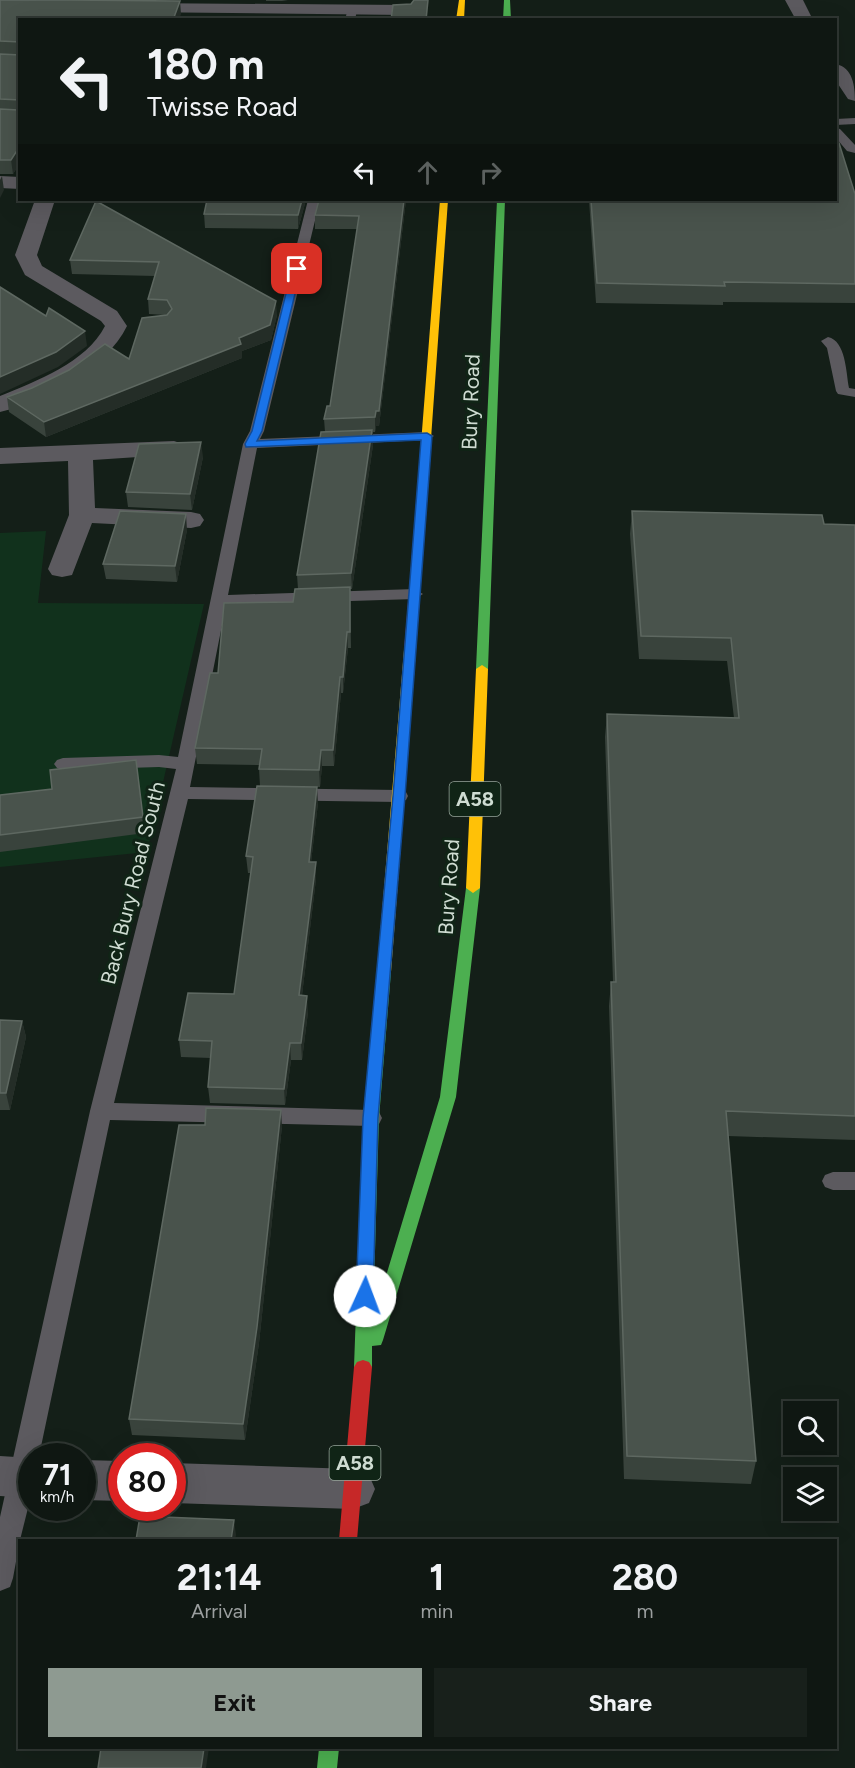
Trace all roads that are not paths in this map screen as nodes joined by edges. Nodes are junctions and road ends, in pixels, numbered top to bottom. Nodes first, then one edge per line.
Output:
1 (462, 0) edge
2 (507, 0) edge
3 (794, 0) edge
4 (118, 8) edge
5 (405, 10) edge
6 (221, 14) edge
7 (351, 15) edge
8 (459, 18) edge
9 (507, 18) edge
10 (804, 18) edge
11 (837, 70) edge
12 (855, 95) edge
13 (855, 121) edge
14 (837, 122) edge
15 (837, 132) edge
16 (855, 149) edge
17 (0, 182) edge
18 (18, 183) edge
19 (45, 201) edge
20 (314, 201) edge
21 (444, 201) edge
22 (501, 201) edge
23 (828, 341) dead end
24 (855, 393) edge
25 (0, 406) edge
26 (427, 436) junction
27 (250, 444) junction
28 (174, 449) edge
29 (80, 453) junction
30 (0, 456) edge
31 (82, 515) junction
32 (191, 520) dead end
33 (63, 569) dead end
34 (415, 594) junction
35 (219, 600) junction
36 (63, 764) dead end
37 (186, 764) junction
38 (180, 793) junction
39 (399, 796) junction
40 (101, 1111) junction
41 (371, 1118) junction
42 (362, 1385) junction
43 (26, 1443) edge
44 (18, 1477) edge
45 (186, 1483) edge
46 (353, 1489) junction
47 (348, 1539) edge
48 (0, 1578) edge
49 (329, 1749) edge
50 (327, 1768) edge

1 - 8 highway
2 - 9 highway
3 - 10 street
4 - 6 street
5 - 7 street
6 - 7 street
11 - 12 street
13 - 14 lane
15 - 16 lane
17 - 18 street
19 - 25 street
20 - 27 lane, Back Bury Road South
21 - 26 highway, Bury Road / A58
22 - 42 highway, Bury Road / A58
23 - 24 lane
26 - 27 lane
26 - 34 highway, Bury Road / A58
27 - 35 lane, Back Bury Road South
28 - 29 street
29 - 30 street
29 - 31 street
31 - 32 street
31 - 33 street
34 - 35 lane
34 - 39 highway, Bury Road / A58
35 - 37 lane, Back Bury Road South
36 - 37 lane
37 - 38 lane, Back Bury Road South
38 - 39 lane
38 - 40 lane, Back Bury Road South
39 - 41 highway, Bury Road / A58
40 - 41 lane
40 - 43 lane, Back Bury Road South
41 - 42 highway, Bury Road / A58
42 - 46 highway, Bury Road / A58
44 - 48 lane, Back Bury Road South
45 - 46 street
46 - 47 highway, Bury Road / A58
49 - 50 highway

